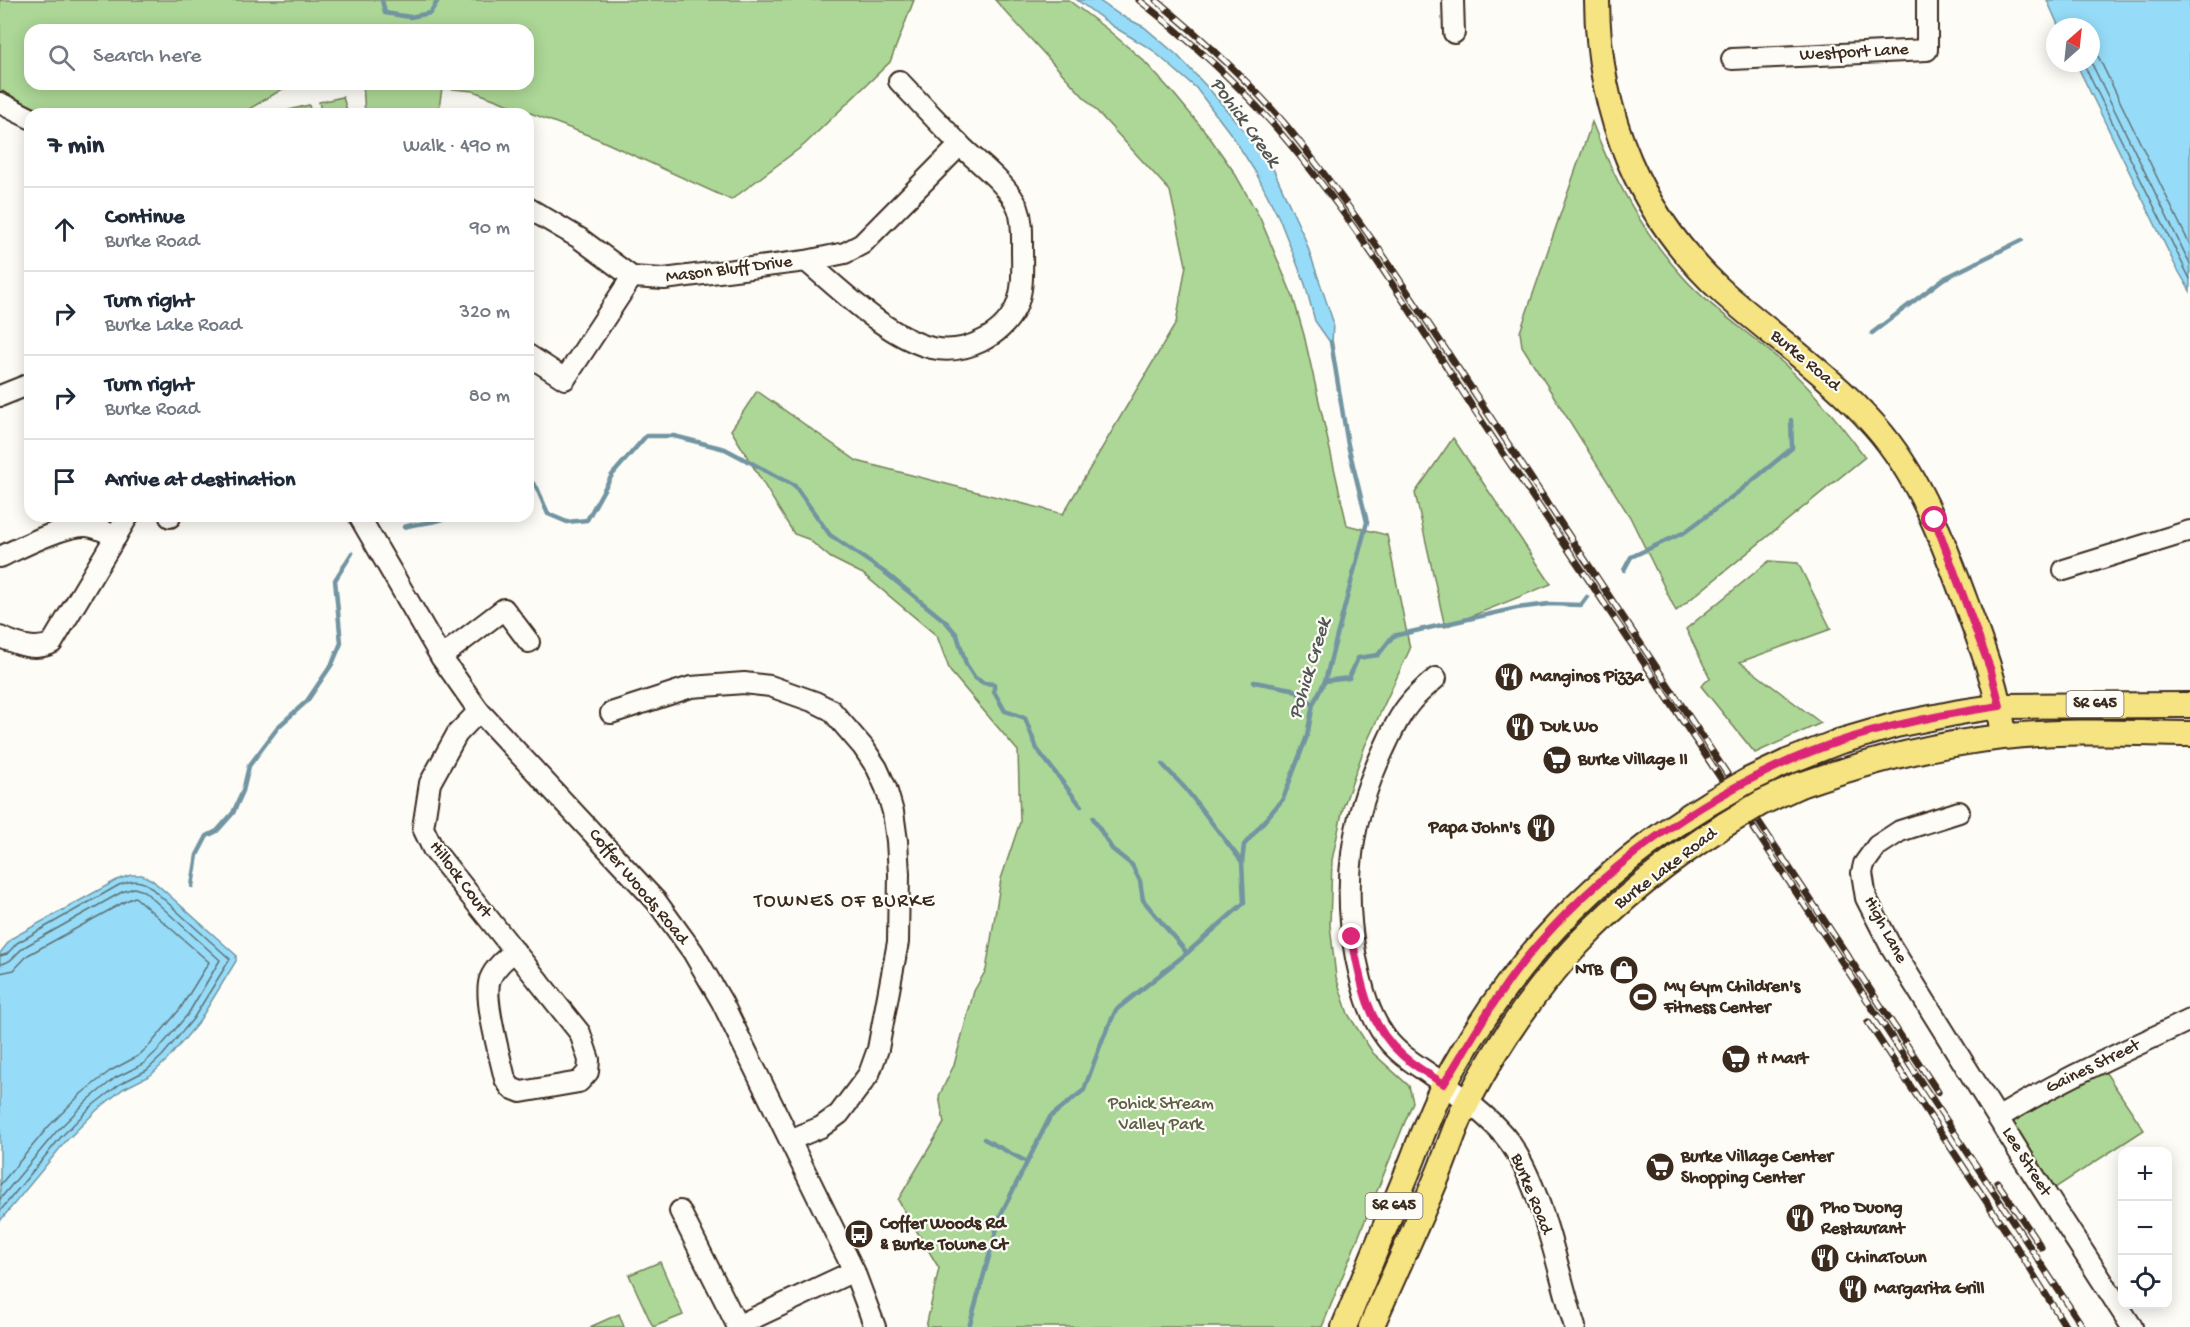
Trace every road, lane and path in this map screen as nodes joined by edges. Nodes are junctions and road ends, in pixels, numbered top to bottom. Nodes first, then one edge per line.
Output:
1 (1453, 0) edge
2 (1597, 0) edge
3 (1927, 0) edge
4 (1454, 33) dead end
5 (1732, 59) dead end
6 (899, 81) dead end
7 (0, 103) edge
8 (24, 115) edge
9 (960, 145) junction
10 (534, 212) edge
11 (806, 261) junction
12 (632, 277) junction
13 (534, 359) edge
14 (24, 386) edge
15 (0, 396) edge
16 (125, 522) edge
17 (362, 522) edge
18 (2190, 531) edge
19 (116, 537) junction
20 (0, 557) edge
21 (2064, 570) dead end
22 (0, 637) edge
23 (529, 642) dead end
24 (441, 657) junction
25 (1436, 678) dead end
26 (2190, 705) edge
27 (2000, 706) junction
28 (479, 711) junction
29 (611, 713) dead end
30 (2190, 734) edge
31 (2004, 736) junction
32 (1959, 812) dead end
33 (514, 951) junction
34 (1922, 996) joint
35 (2190, 1020) edge
36 (1444, 1084) junction
37 (1467, 1102) junction
38 (1998, 1118) junction
39 (790, 1140) junction
40 (680, 1211) dead end
41 (854, 1271) junction
42 (737, 1327) edge
43 (875, 1327) edge
44 (1344, 1327) edge
45 (1371, 1327) edge
46 (1575, 1327) edge
47 (2132, 1327) edge

1 - 4 street
2 - 27 main road, Burke Road
3 - 5 street, Westport Lane
6 - 9 street, Mason Bluff Drive
7 - 8 street
9 - 11 street, Mason Bluff Drive
9 - 11 street, Mason Bluff Drive
10 - 12 street
11 - 12 street, Mason Bluff Drive
12 - 13 street
14 - 15 street
16 - 19 street
17 - 24 street, Coffer Woods Road
18 - 21 street
19 - 20 street
19 - 22 street
23 - 24 street
24 - 28 street, Coffer Woods Road
25 - 36 street, Burke Road
26 - 27 main road, Burke Lake Road / SR 645
27 - 31 main road, Burke Road
27 - 36 main road, Burke Lake Road / SR 645, bridge
28 - 33 street, Hillock Court
28 - 39 street, Coffer Woods Road
29 - 39 street
30 - 31 main road, Burke Lake Road / SR 645
31 - 37 main road, Burke Lake Road / SR 645, bridge
32 - 34 street, High Lane
33 - 33 street, Hillock Court
34 - 38 street, Lee Street
35 - 38 street, Gaines Street
36 - 37 street, Burke Road
36 - 44 main road, Burke Lake Road / SR 645
37 - 45 main road, Burke Lake Road / SR 645
37 - 46 street, Burke Road
38 - 47 street, Lee Street
39 - 41 street, Coffer Woods Road
40 - 42 street
41 - 42 street
41 - 43 street, Coffer Woods Road

